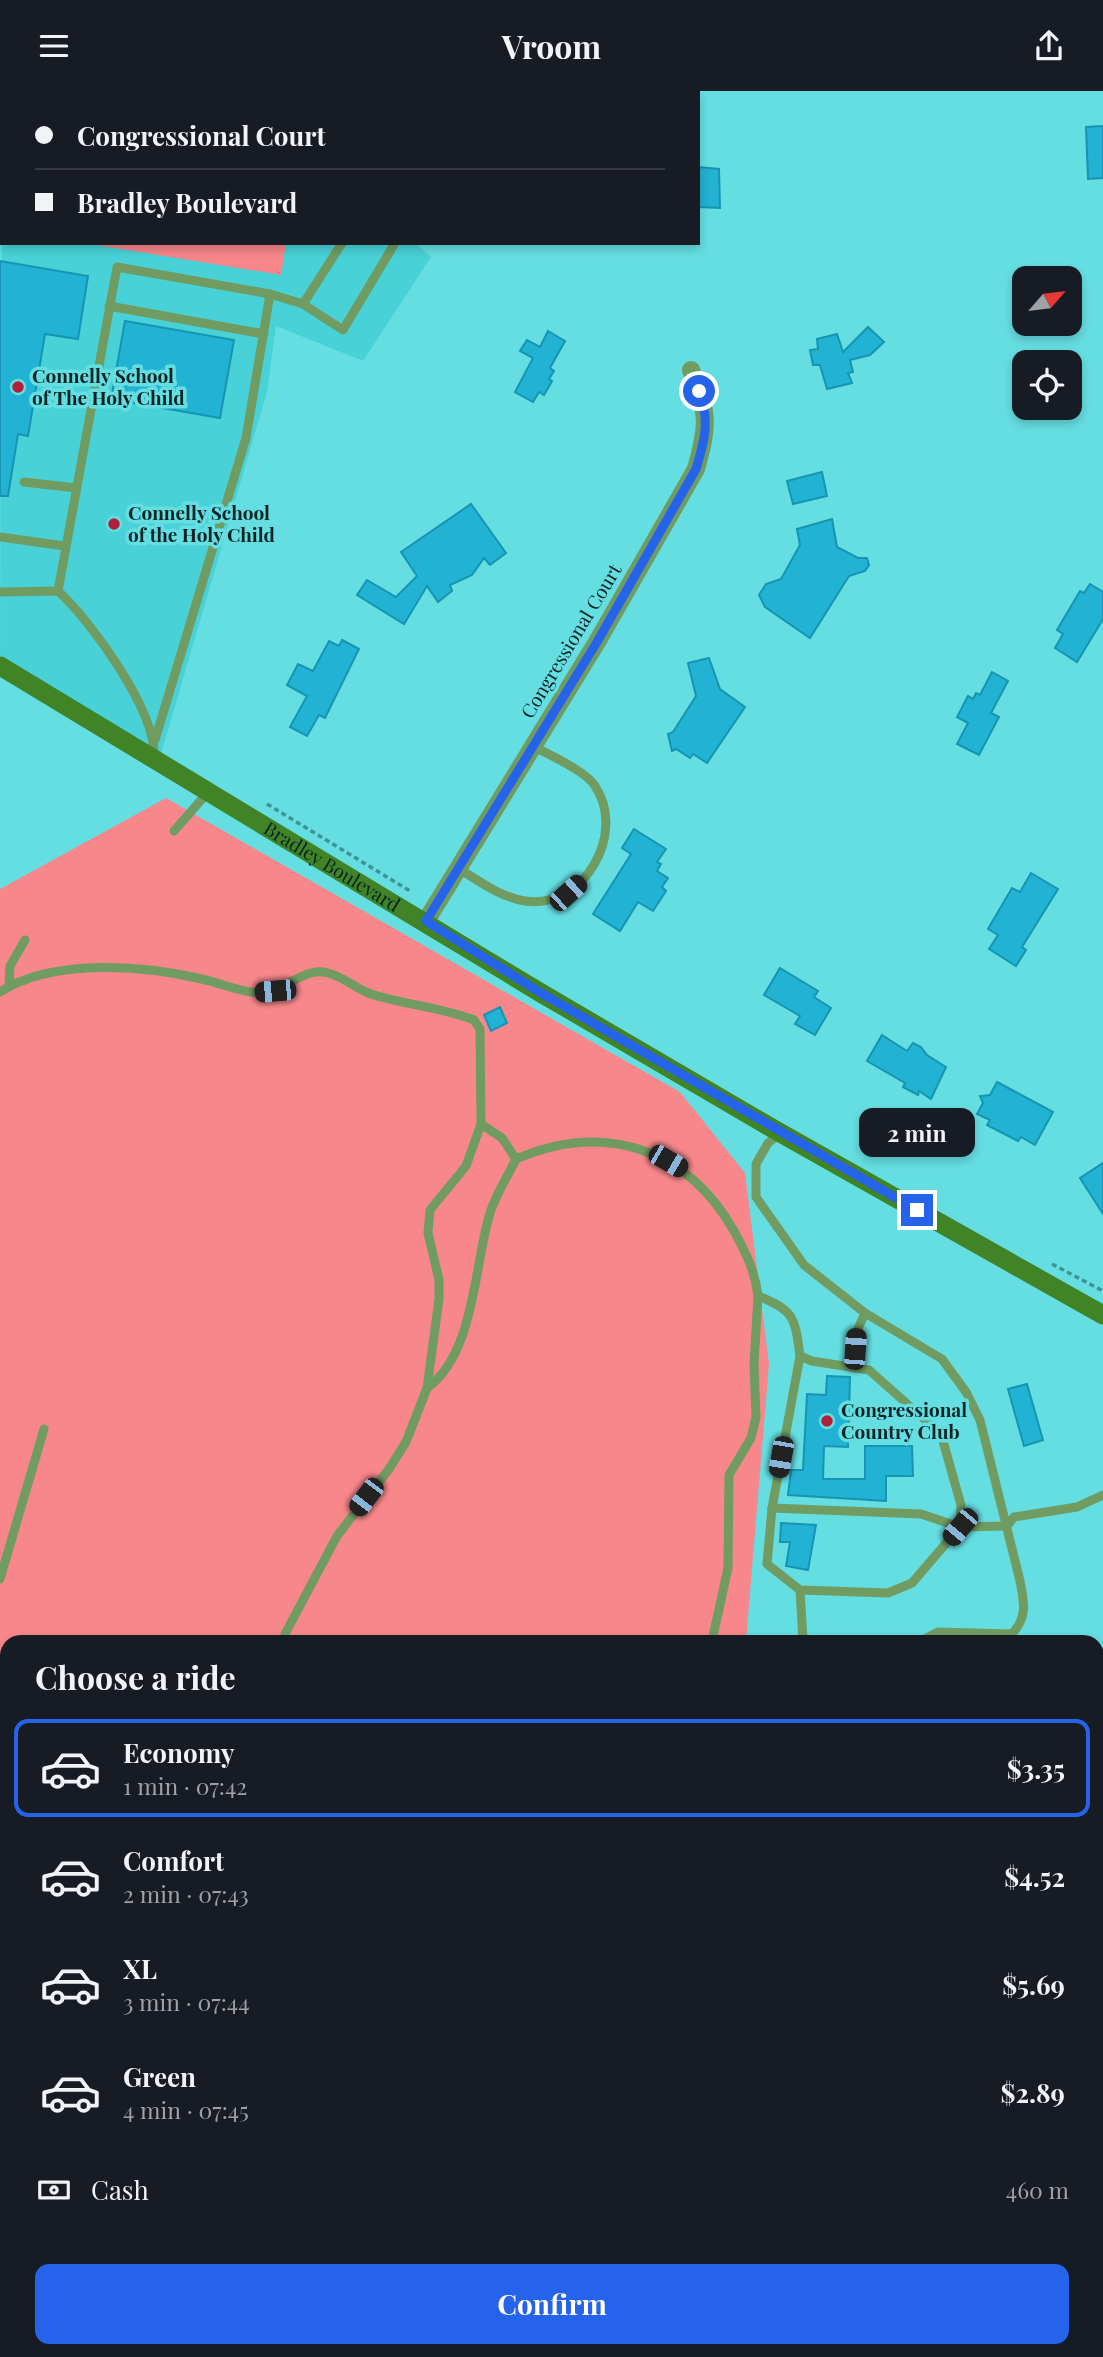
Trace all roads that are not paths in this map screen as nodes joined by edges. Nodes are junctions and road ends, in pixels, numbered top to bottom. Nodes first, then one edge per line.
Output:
1 (341, 245) edge
2 (394, 245) edge
3 (270, 295) junction
4 (303, 304) junction
5 (109, 306) junction
6 (264, 334) junction
7 (691, 370) dead end
8 (24, 482) dead end
9 (76, 488) junction
10 (0, 537) edge
11 (65, 545) junction
12 (58, 591) junction
13 (0, 592) edge
14 (0, 666) edge
15 (533, 745) junction
16 (154, 749) junction
17 (210, 790) junction
18 (174, 831) dead end
19 (458, 868) junction
20 (430, 913) junction
21 (25, 940) dead end
22 (9, 986) junction
23 (0, 992) edge
24 (481, 1124) junction
25 (781, 1133) junction
26 (516, 1159) junction
27 (758, 1296) junction
28 (865, 1313) junction
29 (1103, 1315) edge
30 (800, 1356) junction
31 (854, 1368) junction
32 (427, 1388) junction
33 (44, 1429) dead end
34 (1103, 1495) edge
35 (772, 1508) junction
36 (1007, 1526) junction
37 (960, 1527) junction
38 (0, 1579) edge
39 (800, 1590) junction
40 (285, 1635) edge
41 (713, 1635) edge
42 (803, 1635) edge
43 (932, 1635) edge

1 - 4 lane
2 - 4 lane
3 - 4 lane
3 - 5 lane
3 - 6 lane
5 - 6 lane
5 - 9 lane
6 - 16 lane
7 - 15 street, Congressional Court
8 - 9 lane
9 - 11 lane
10 - 11 lane
11 - 12 lane
12 - 13 lane
12 - 16 lane
14 - 16 main road, Bradley Boulevard
15 - 19 street, Congressional Court
15 - 19 lane
16 - 17 main road, Bradley Boulevard
17 - 18 lane
17 - 20 main road, Bradley Boulevard
19 - 20 street, Congressional Court
20 - 25 main road, Bradley Boulevard
21 - 22 lane
22 - 23 lane
22 - 24 lane
24 - 26 lane
24 - 32 lane
25 - 28 lane
25 - 29 main road, Bradley Boulevard
26 - 27 lane
26 - 32 lane
27 - 30 lane
27 - 41 lane
28 - 31 lane
28 - 36 lane
30 - 31 lane
30 - 35 lane
31 - 37 lane
32 - 40 lane
33 - 38 lane
34 - 36 lane
35 - 37 lane
35 - 39 lane
36 - 37 lane
36 - 43 lane
37 - 39 lane
39 - 42 lane

